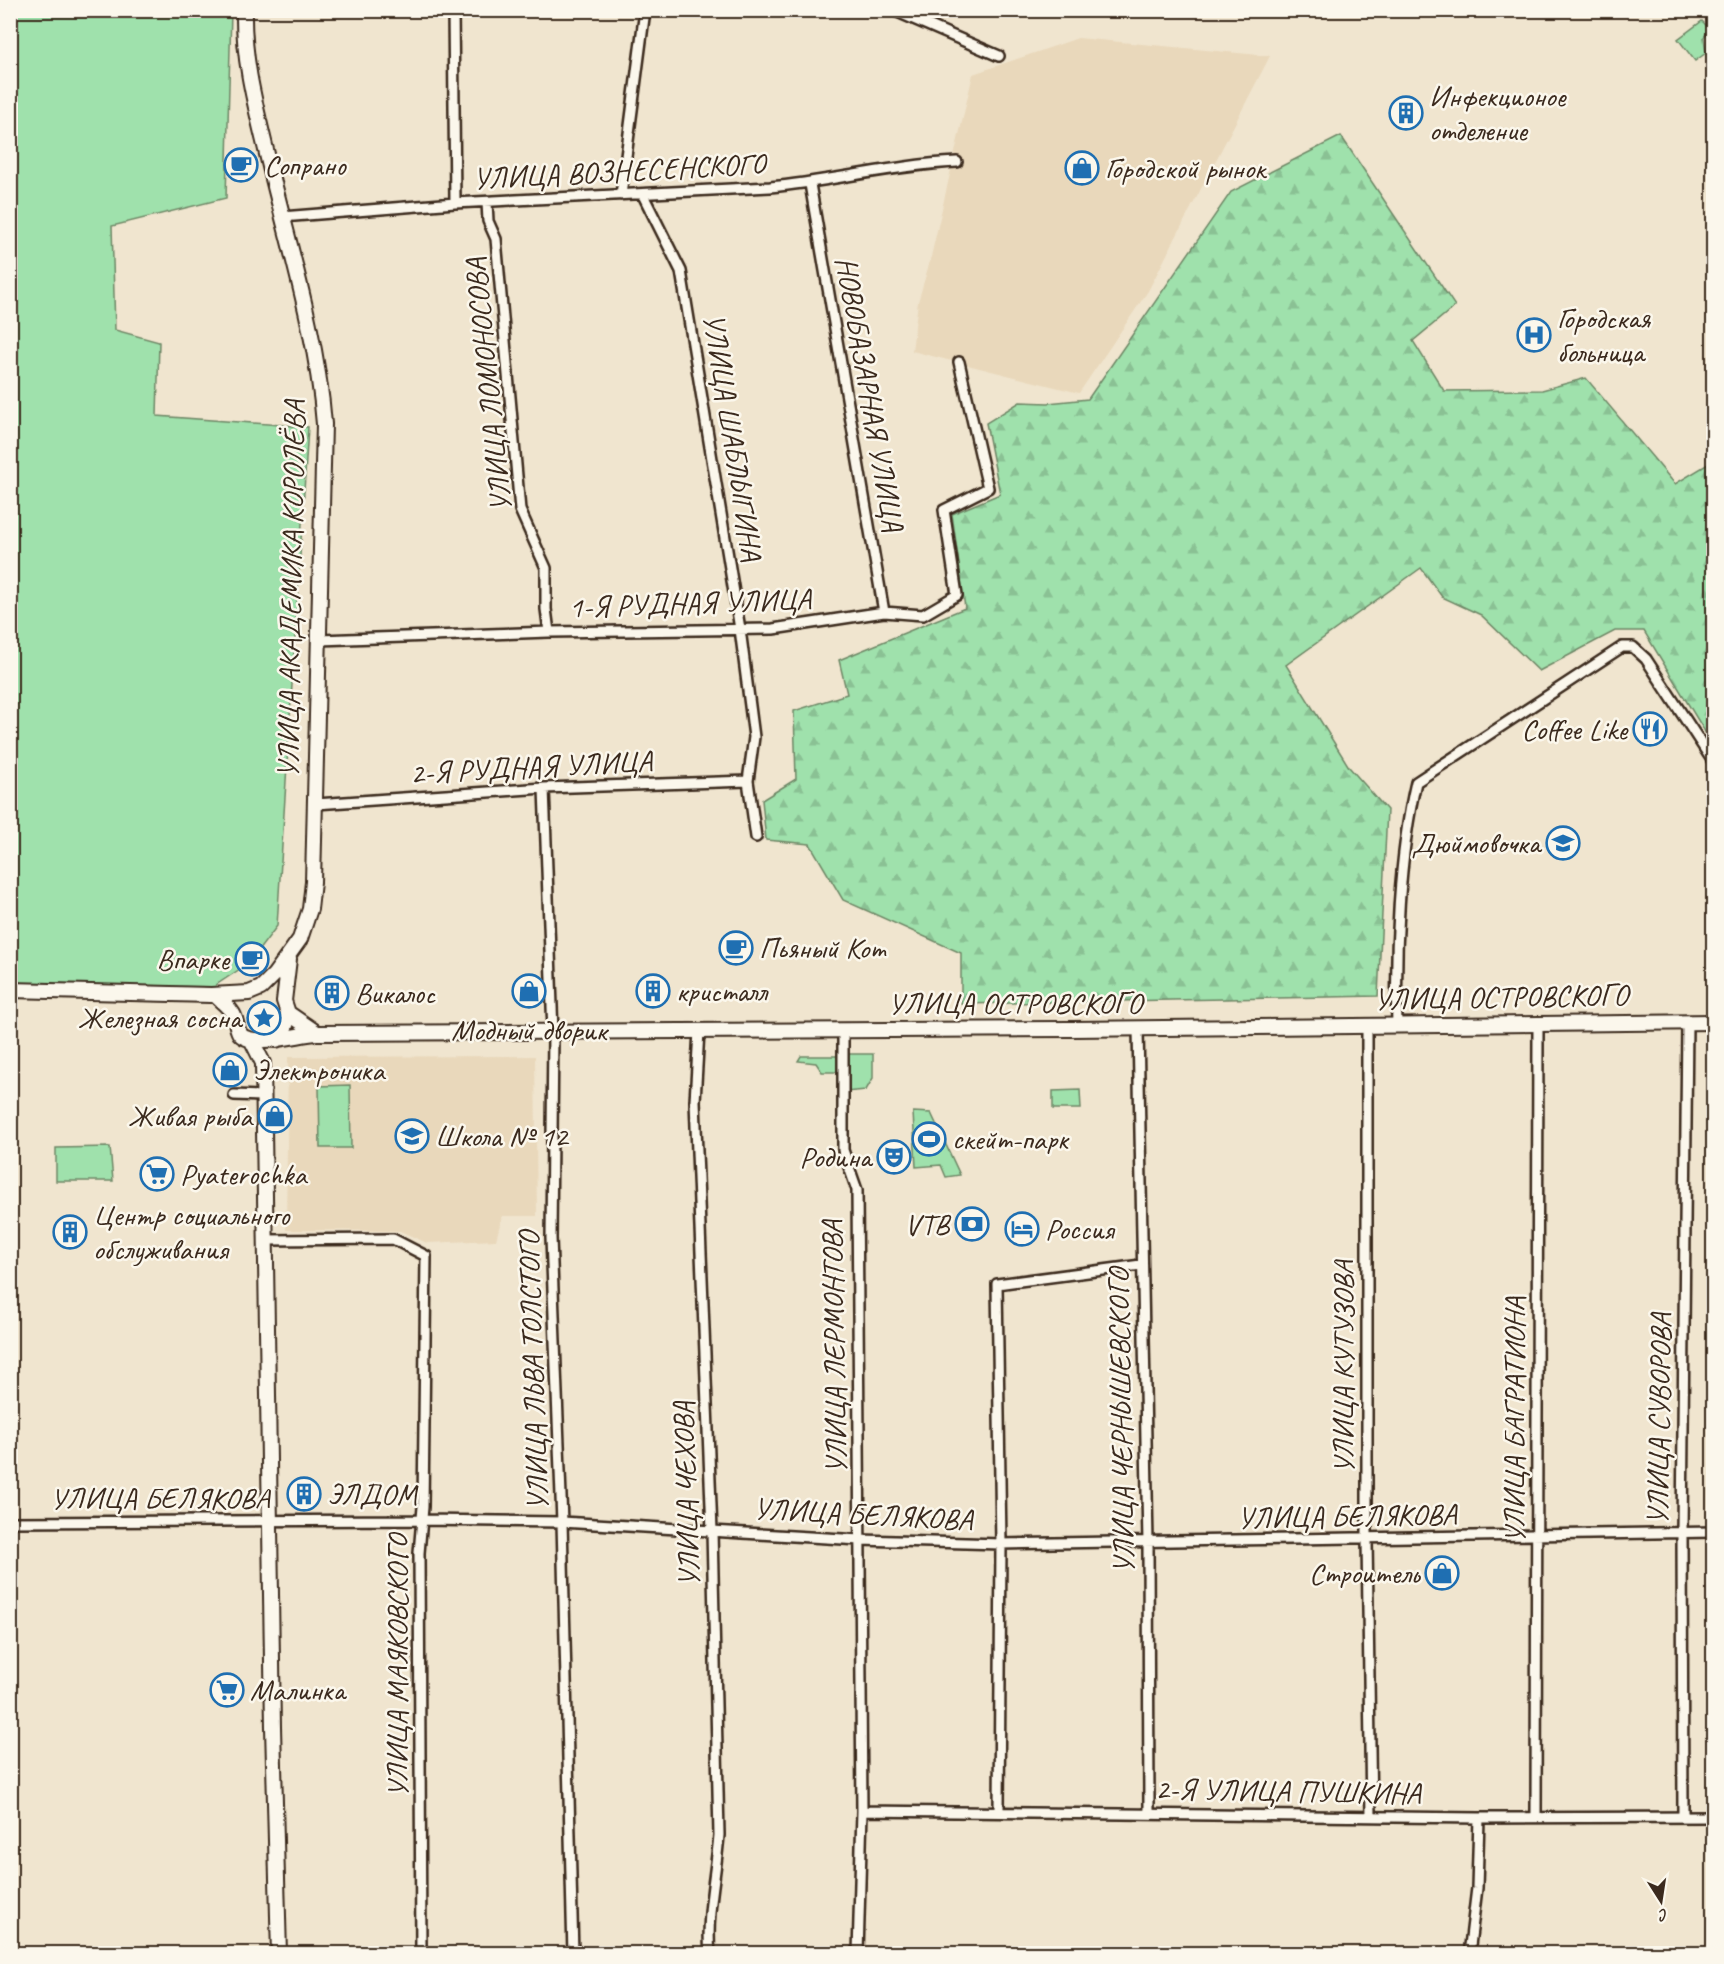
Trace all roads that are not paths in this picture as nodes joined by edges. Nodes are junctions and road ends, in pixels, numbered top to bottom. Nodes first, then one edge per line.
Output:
1 (243, 10) edge
2 (453, 10) edge
3 (645, 10) edge
4 (893, 10) edge
5 (999, 56) dead end
6 (957, 162) dead end
7 (810, 184) junction
8 (621, 195) junction
9 (643, 195) junction
10 (487, 202) junction
11 (455, 203) junction
12 (282, 217) junction
13 (959, 362) dead end
14 (884, 612) junction
15 (740, 629) junction
16 (549, 632) junction
17 (319, 640) junction
18 (1713, 763) edge
19 (748, 781) junction
20 (544, 788) junction
21 (316, 804) junction
22 (756, 837) dead end
23 (290, 957) junction
24 (10, 990) edge
25 (255, 991) junction
26 (215, 995) junction
27 (286, 1007) junction
28 (234, 1016) junction
29 (1688, 1022) junction
30 (1713, 1022) edge
31 (1538, 1023) junction
32 (1397, 1025) junction
33 (1367, 1026) junction
34 (1138, 1029) junction
35 (699, 1031) junction
36 (843, 1031) junction
37 (553, 1033) junction
38 (317, 1034) junction
39 (277, 1038) junction
40 (252, 1041) junction
41 (262, 1063) junction
42 (234, 1095) dead end
43 (262, 1096) junction
44 (265, 1240) junction
45 (1141, 1265) junction
46 (422, 1520) junction
47 (270, 1521) junction
48 (10, 1522) edge
49 (562, 1522) junction
50 (712, 1531) junction
51 (1682, 1532) junction
52 (1713, 1532) edge
53 (1538, 1537) junction
54 (860, 1540) junction
55 (1367, 1540) junction
56 (1148, 1543) junction
57 (1001, 1544) junction
58 (999, 1810) junction
59 (862, 1811) junction
60 (1149, 1813) junction
61 (1371, 1816) junction
62 (1683, 1816) junction
63 (1536, 1817) junction
64 (1713, 1817) edge
65 (1479, 1818) junction
66 (279, 1953) edge
67 (421, 1953) edge
68 (573, 1953) edge
69 (710, 1953) edge
70 (858, 1953) edge
71 (1469, 1953) edge

1 - 12 street, УЛИЦА АКАДЕМИКА КОРОЛЁВА
2 - 11 street
3 - 8 street
4 - 5 street
6 - 7 street, УЛИЦА ВОЗНЕСЕНСКОГО
7 - 9 street, УЛИЦА ВОЗНЕСЕНСКОГО
7 - 14 street, НОВОБАЗАРНАЯ УЛИЦА
8 - 9 street, УЛИЦА ВОЗНЕСЕНСКОГО
8 - 10 street, УЛИЦА ВОЗНЕСЕНСКОГО
9 - 15 street, УЛИЦА ШАБЛЫГИНА
10 - 11 street, УЛИЦА ВОЗНЕСЕНСКОГО
10 - 16 street, УЛИЦА ЛОМОНОСОВА
11 - 12 street, УЛИЦА ВОЗНЕСЕНСКОГО
12 - 17 street, УЛИЦА АКАДЕМИКА КОРОЛЁВА
13 - 14 street, 1-Я РУДНАЯ УЛИЦА
14 - 15 street, 1-Я РУДНАЯ УЛИЦА
15 - 16 street, 1-Я РУДНАЯ УЛИЦА
15 - 19 street, УЛИЦА ШАБЛЫГИНА
16 - 17 street, 1-Я РУДНАЯ УЛИЦА
17 - 21 street, УЛИЦА АКАДЕМИКА КОРОЛЁВА
18 - 32 street
19 - 20 street, 2-Я РУДНАЯ УЛИЦА
19 - 22 street, УЛИЦА ШАБЛЫГИНА
20 - 21 street, 2-Я РУДНАЯ УЛИЦА
20 - 37 street, УЛИЦА ЛЬВА ТОЛСТОГО
21 - 23 street, УЛИЦА АКАДЕМИКА КОРОЛЁВА
23 - 25 street
23 - 27 street
24 - 26 street
25 - 26 street
25 - 27 street
25 - 28 street
26 - 28 street
27 - 38 street
27 - 39 street
28 - 40 street
29 - 30 street, УЛИЦА ОСТРОВСКОГО
29 - 31 street, УЛИЦА ОСТРОВСКОГО
29 - 51 street, УЛИЦА СУВОРОВА
31 - 32 street, УЛИЦА ОСТРОВСКОГО
31 - 53 street, УЛИЦА БАГРАТИОНА
32 - 33 street, УЛИЦА ОСТРОВСКОГО
33 - 34 street, УЛИЦА ОСТРОВСКОГО
33 - 55 street, УЛИЦА КУТУЗОВА
34 - 36 street, УЛИЦА ОСТРОВСКОГО
34 - 45 street, УЛИЦА ЧЕРНЫШЕВСКОГО
35 - 36 street, УЛИЦА ОСТРОВСКОГО
35 - 37 street, УЛИЦА ОСТРОВСКОГО
35 - 50 street, УЛИЦА ЧЕХОВА
36 - 54 street, УЛИЦА ЛЕРМОНТОВА
37 - 38 street, УЛИЦА ОСТРОВСКОГО
37 - 49 street, УЛИЦА ЛЬВА ТОЛСТОГО
38 - 39 street, УЛИЦА ОСТРОВСКОГО
39 - 40 street
39 - 41 street
40 - 41 street
41 - 43 street
42 - 43 street
43 - 44 street
44 - 46 street, УЛИЦА МАЯКОВСКОГО
44 - 47 street
45 - 56 street, УЛИЦА ЧЕРНЫШЕВСКОГО
45 - 57 street
46 - 47 street, УЛИЦА БЕЛЯКОВА
46 - 49 street, УЛИЦА БЕЛЯКОВА
46 - 67 street, УЛИЦА МАЯКОВСКОГО
47 - 48 street, УЛИЦА БЕЛЯКОВА
47 - 66 street
49 - 50 street, УЛИЦА БЕЛЯКОВА
49 - 68 street, УЛИЦА ЛЬВА ТОЛСТОГО
50 - 54 street, УЛИЦА БЕЛЯКОВА
50 - 69 street, УЛИЦА ЧЕХОВА
51 - 52 street, УЛИЦА БЕЛЯКОВА
51 - 53 street, УЛИЦА БЕЛЯКОВА
51 - 62 street, УЛИЦА СУВОРОВА
53 - 55 street, УЛИЦА БЕЛЯКОВА
53 - 63 street, УЛИЦА БАГРАТИОНА
54 - 57 street, УЛИЦА БЕЛЯКОВА
54 - 59 street, УЛИЦА ЛЕРМОНТОВА
55 - 56 street, УЛИЦА БЕЛЯКОВА
55 - 61 street, УЛИЦА КУТУЗОВА
56 - 57 street, УЛИЦА БЕЛЯКОВА
56 - 60 street, УЛИЦА ЧЕРНЫШЕВСКОГО
57 - 58 street
58 - 59 street, 2-Я УЛИЦА ПУШКИНА
58 - 60 street, 2-Я УЛИЦА ПУШКИНА
59 - 70 street, УЛИЦА ЛЕРМОНТОВА
60 - 61 street, 2-Я УЛИЦА ПУШКИНА
61 - 65 street, 2-Я УЛИЦА ПУШКИНА
62 - 63 street, 2-Я УЛИЦА ПУШКИНА
62 - 64 street, 2-Я УЛИЦА ПУШКИНА
63 - 65 street, 2-Я УЛИЦА ПУШКИНА
65 - 71 street

